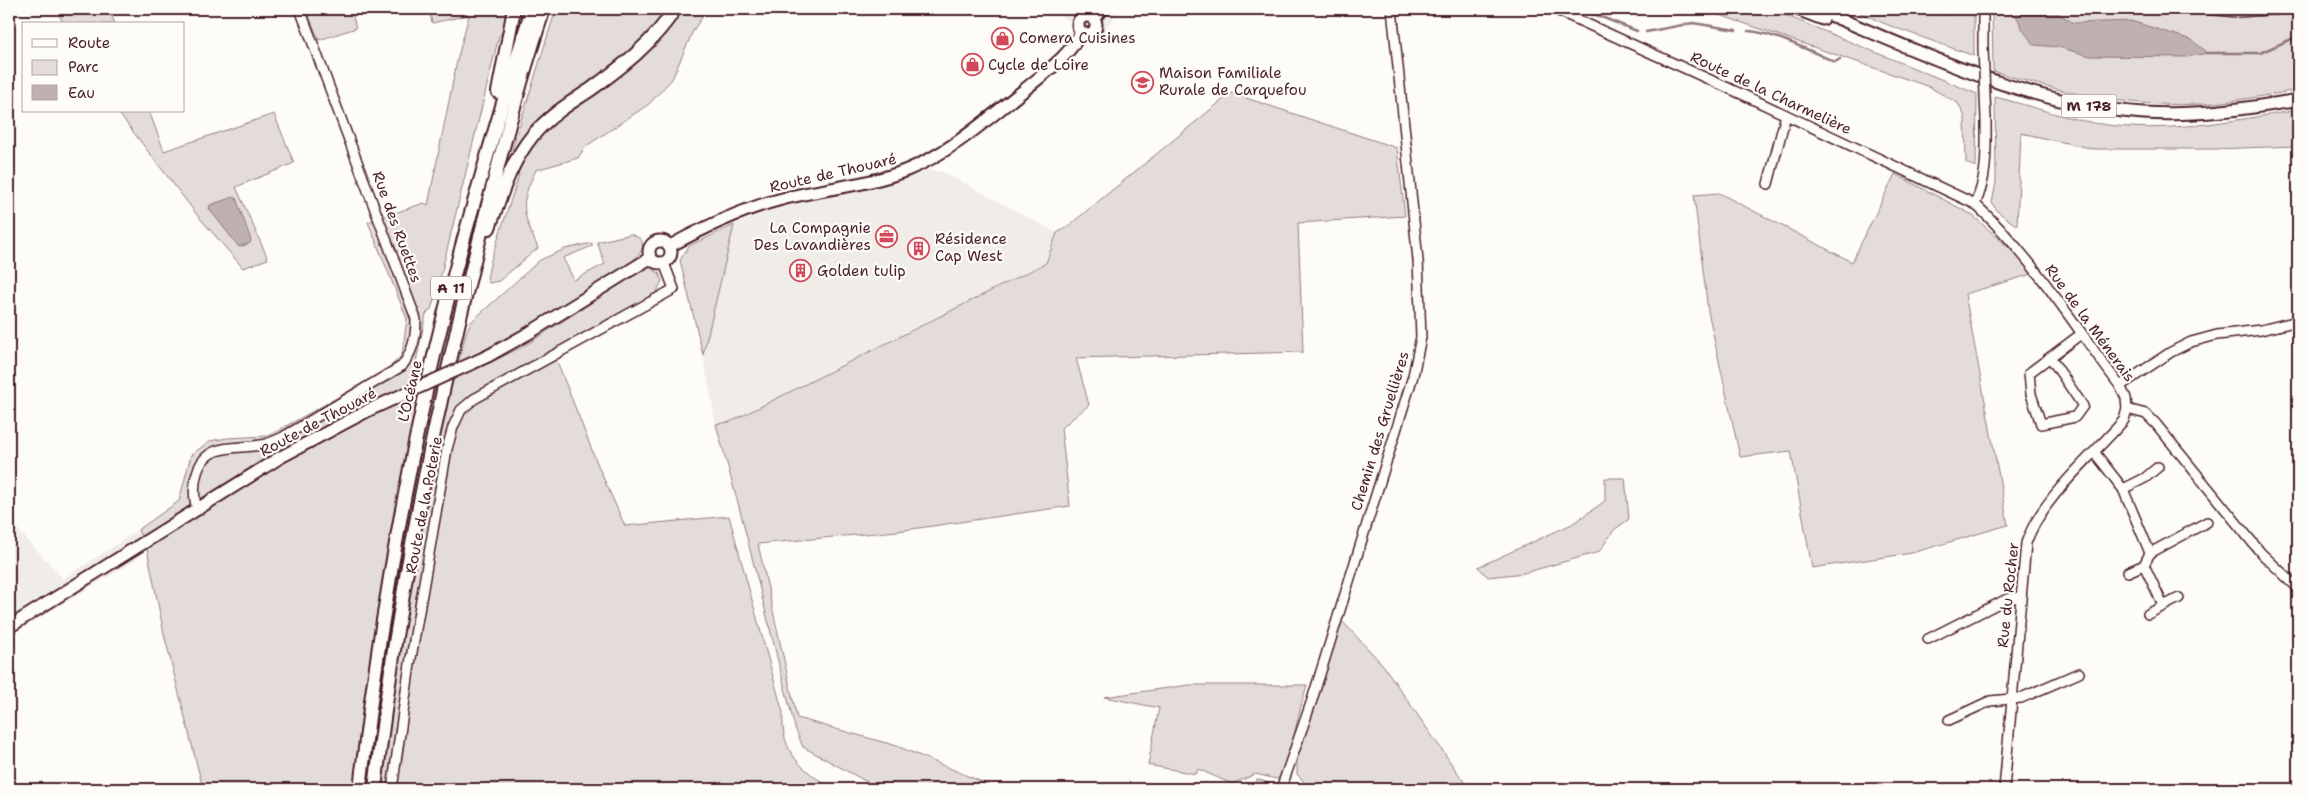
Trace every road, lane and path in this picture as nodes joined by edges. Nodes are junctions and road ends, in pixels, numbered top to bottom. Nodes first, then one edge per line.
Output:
1 (300, 9) edge
2 (514, 9) edge
3 (532, 9) edge
4 (544, 9) edge
5 (675, 9) edge
6 (681, 9) edge
7 (1103, 9) edge
8 (1392, 9) edge
9 (1554, 9) edge
10 (1797, 9) edge
11 (1816, 9) edge
12 (1983, 9) edge
13 (2207, 9) edge
14 (2283, 9) edge
15 (2258, 10) edge
16 (1889, 41) junction
17 (643, 49) junction
18 (2298, 100) edge
19 (1786, 115) junction
20 (496, 122) junction
21 (1768, 184) dead end
22 (1975, 204) junction
23 (670, 246) junction
24 (475, 253) junction
25 (650, 258) junction
26 (664, 263) junction
27 (2298, 321) edge
28 (2080, 334) junction
29 (2050, 357) junction
30 (2120, 386) junction
31 (2127, 409) junction
32 (2095, 453) junction
33 (2158, 467) dead end
34 (2123, 489) junction
35 (197, 508) junction
36 (2207, 522) dead end
37 (2150, 552) junction
38 (2144, 565) junction
39 (2128, 572) dead end
40 (2298, 588) edge
41 (2020, 597) junction
42 (2179, 598) dead end
43 (2163, 605) junction
44 (2148, 614) dead end
45 (9, 627) edge
46 (1928, 639) dead end
47 (2079, 672) dead end
48 (2011, 699) junction
49 (1949, 720) dead end
50 (360, 789) edge
51 (375, 789) edge
52 (392, 789) edge
53 (1281, 789) edge
54 (2004, 789) edge

1 - 35 street, Rue des Ruettes
2 - 20 highway
3 - 20 highway, L’Océane / A 11
4 - 24 highway, L’Océane / A 11
5 - 17 highway
6 - 17 highway
7 - 23 main road, Route de Thouaré
8 - 53 street, Chemin des Gruellières
9 - 19 street, Route de la Charmelière
10 - 16 main road, M 178
11 - 16 main road, M 178
12 - 22 street, bridge
13 - 15 street
14 - 15 street
16 - 18 main road, M 178
17 - 24 highway
19 - 21 street
19 - 22 street, Route de la Charmelière
20 - 50 highway, L’Océane / A 11
22 - 28 street, Rue de la Ménerais
23 - 25 main road
23 - 26 main road
24 - 51 highway, L’Océane / A 11
25 - 26 main road
25 - 35 main road, Route de Thouaré, bridge
26 - 52 street, Route de la Poterie
27 - 30 street
28 - 29 street
28 - 30 street, Rue de la Ménerais
29 - 29 street
30 - 31 street, Rue de la Ménerais
31 - 32 street, Rue du Rocher
31 - 40 street
32 - 34 street
32 - 41 street, Rue du Rocher
33 - 34 street
34 - 37 street
35 - 45 main road, Route de Thouaré
36 - 37 street
37 - 38 street
38 - 39 street
38 - 43 street
41 - 46 street
41 - 48 street, Rue du Rocher
42 - 43 street
43 - 44 street
47 - 48 street
48 - 49 street
48 - 54 street, Rue du Rocher

